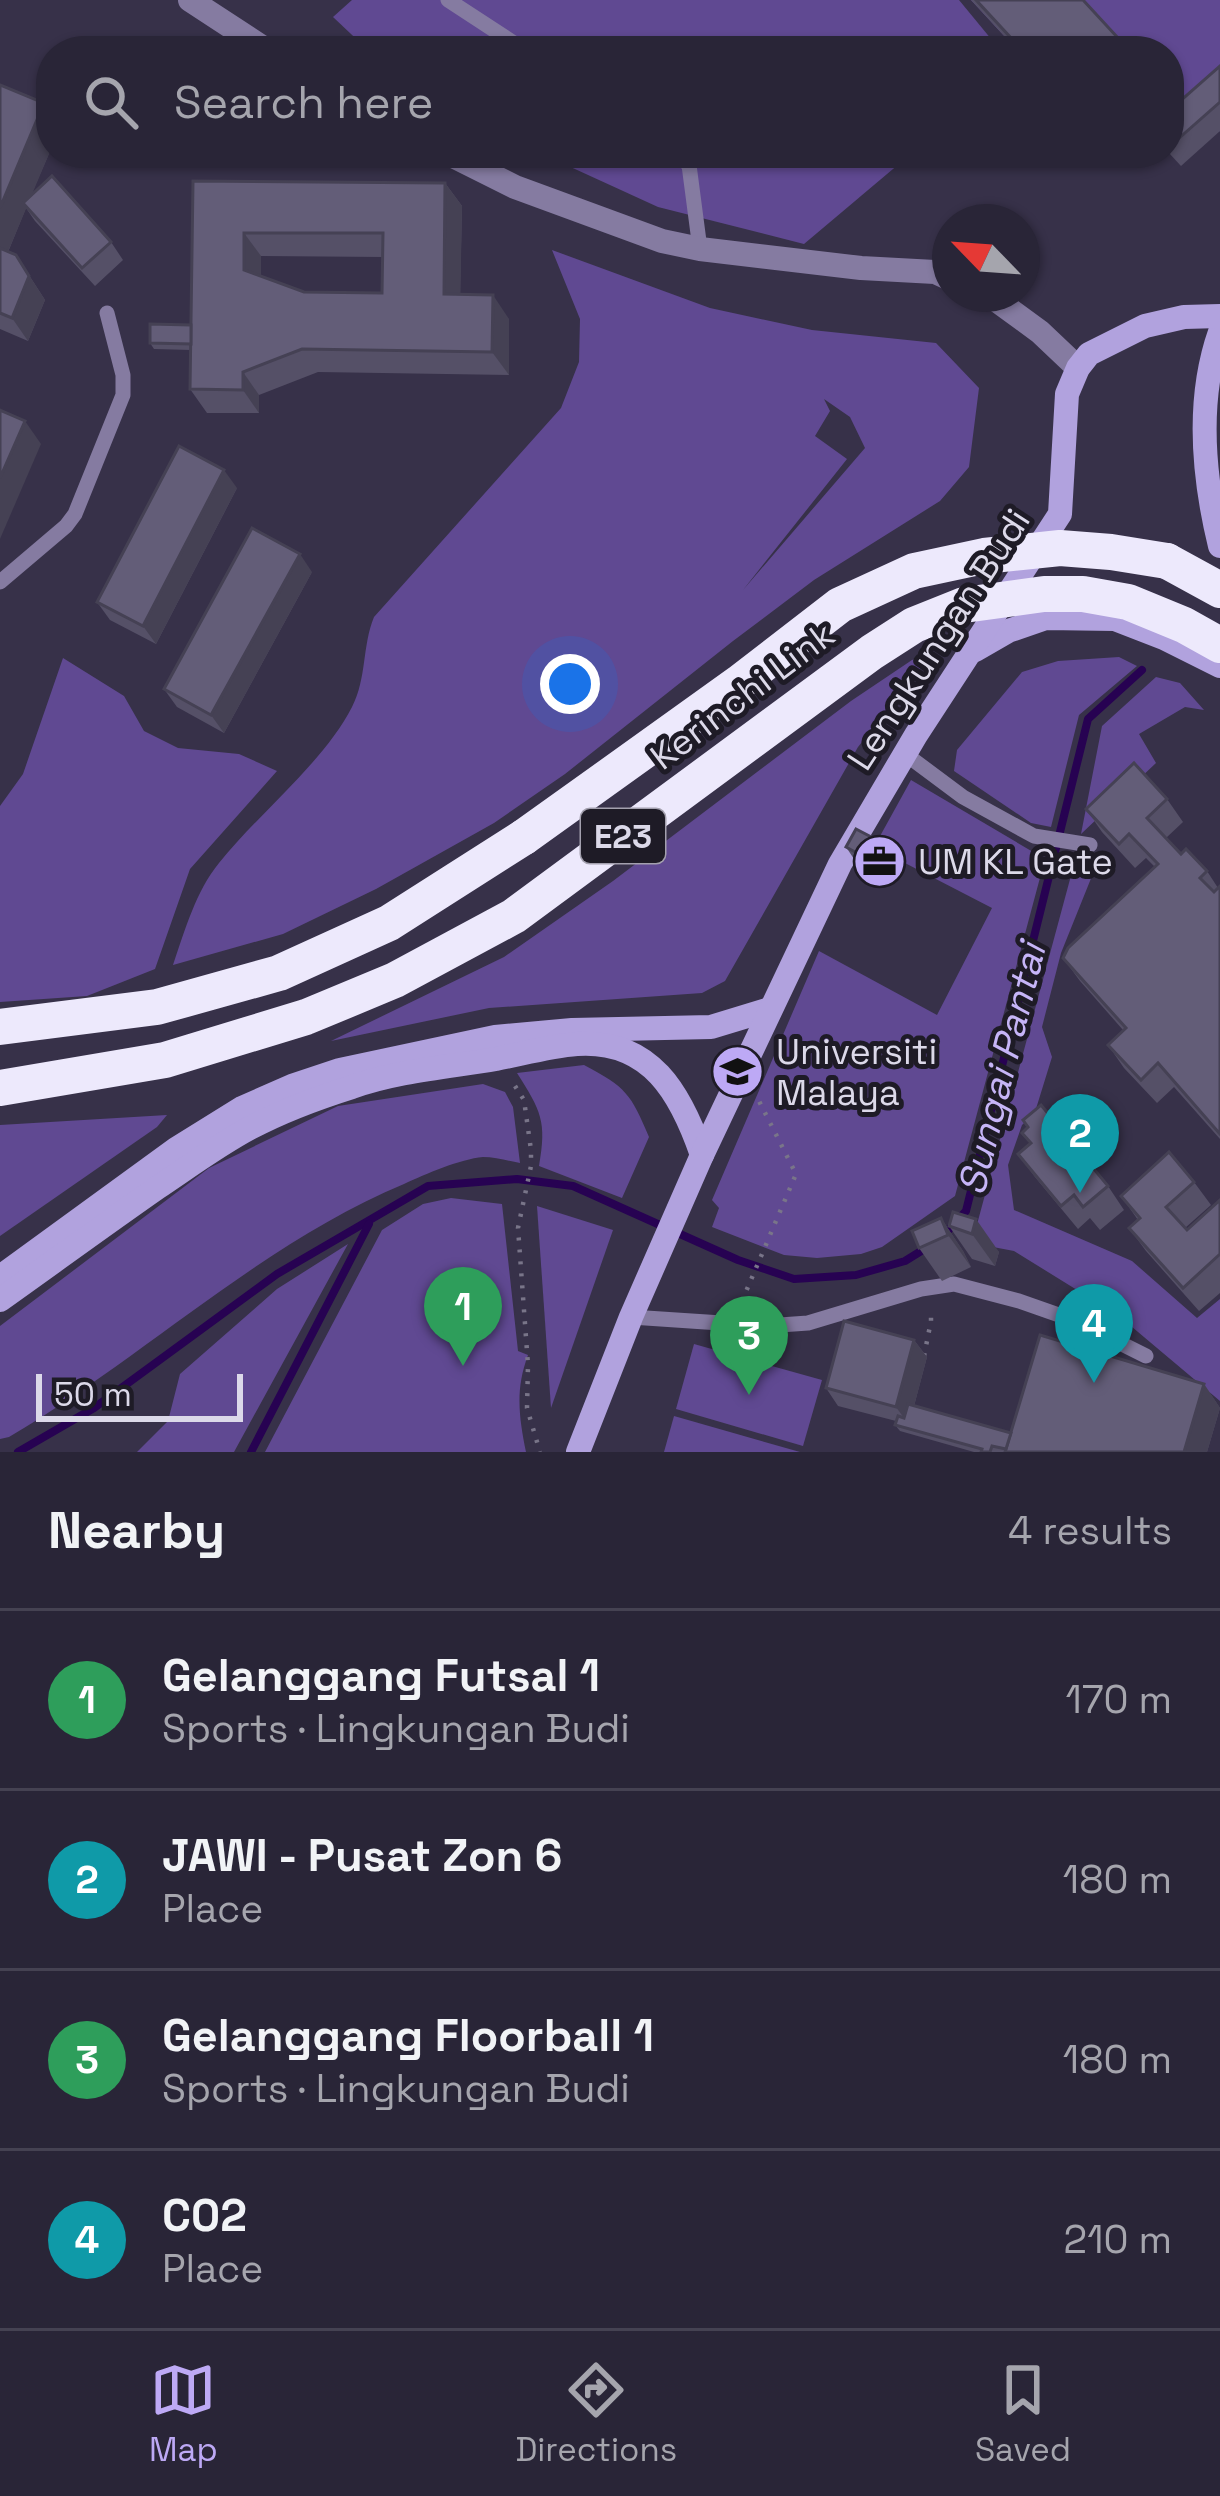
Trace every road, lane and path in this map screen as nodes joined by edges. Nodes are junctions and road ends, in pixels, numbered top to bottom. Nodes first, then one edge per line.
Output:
1 (190, 0) edge
2 (448, 0) edge
3 (245, 36) edge
4 (503, 36) edge
5 (478, 168) edge
6 (689, 168) edge
7 (700, 249) junction
8 (932, 272) edge
9 (1017, 312) edge
10 (107, 313) dead end
11 (1220, 316) edge
12 (1220, 332) edge
13 (1078, 368) junction
14 (1060, 514) junction
15 (1220, 546) edge
16 (1167, 561) junction
17 (1220, 577) edge
18 (0, 582) edge
19 (1220, 590) edge
20 (1115, 619) junction
21 (1220, 645) edge
22 (968, 655) junction
23 (1220, 667) edge
24 (904, 754) junction
25 (1090, 845) edge
26 (770, 1010) junction
27 (0, 1027) edge
28 (742, 1067) junction
29 (515, 1086) dead end
30 (0, 1088) edge
31 (702, 1155) junction
32 (0, 1277) edge
33 (930, 1288) junction
34 (744, 1297) dead end
35 (0, 1300) edge
36 (631, 1317) junction
37 (924, 1356) dead end
38 (1146, 1356) dead end
39 (540, 1452) edge
40 (578, 1452) edge

1 - 3 street
2 - 4 lane
5 - 7 street
6 - 7 lane
7 - 8 street
9 - 13 street
10 - 18 lane
11 - 13 street
12 - 15 street
13 - 14 street, Lengkungan Budi
14 - 20 street
14 - 22 street, Lengkungan Budi
16 - 17 highway
16 - 19 highway
16 - 27 highway, Kerinchi Link / E23, bridge
20 - 22 street
20 - 23 street
21 - 30 highway, Kerinchi Link / E23, bridge
22 - 24 street, Lengkungan Budi
24 - 25 lane
24 - 26 street, Lengkungan Budi
26 - 28 street, Lengkungan Budi
26 - 32 street
28 - 31 street, Lengkungan Budi
28 - 34 path
29 - 39 path
31 - 35 street
31 - 36 street
33 - 36 lane
33 - 37 path
33 - 38 lane
36 - 40 street

